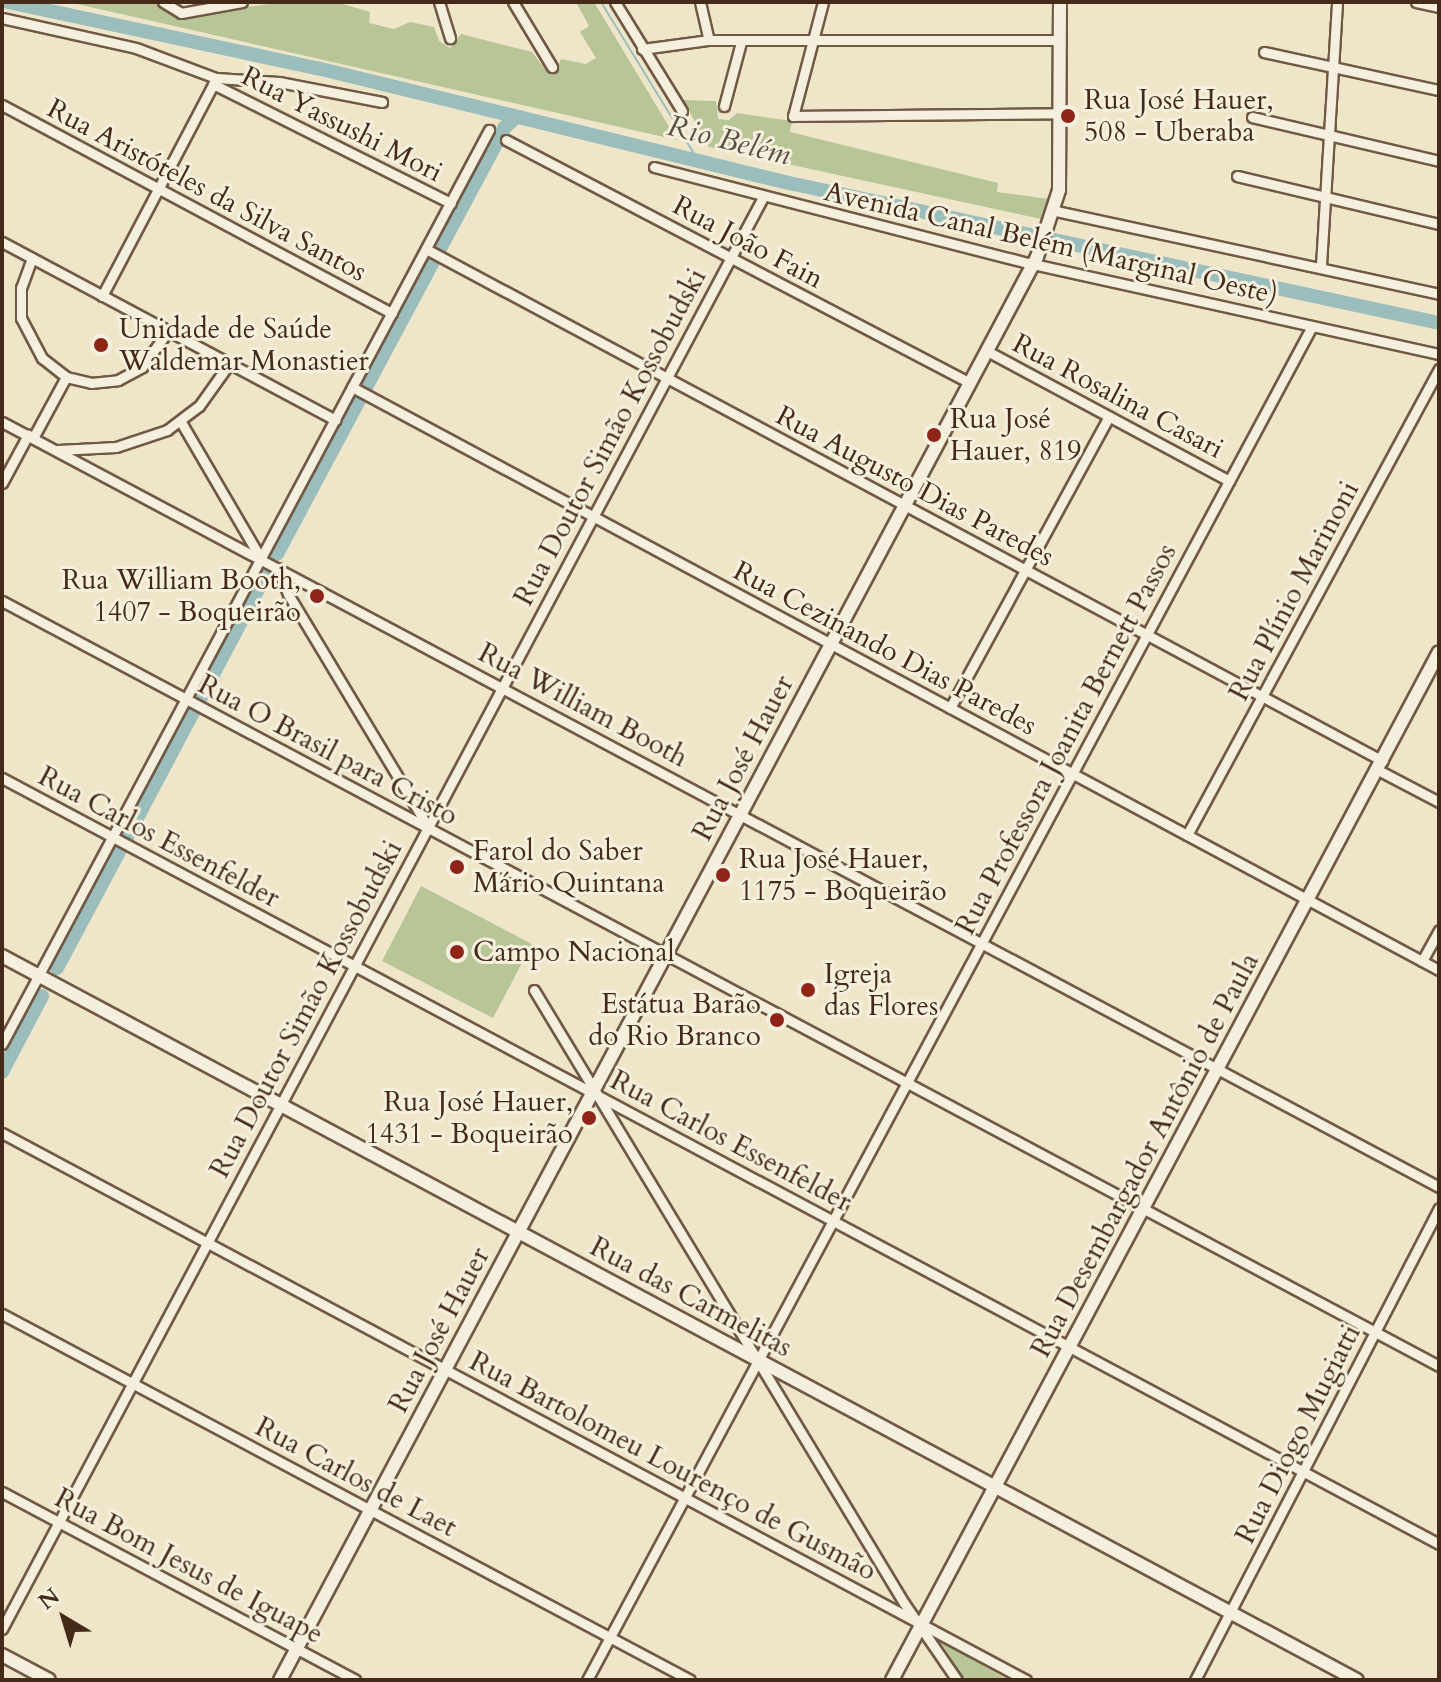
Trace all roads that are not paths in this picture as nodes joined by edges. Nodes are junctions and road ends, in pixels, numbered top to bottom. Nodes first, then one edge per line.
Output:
1 (163, 2) edge
2 (242, 2) edge
3 (439, 2) edge
4 (513, 2) edge
5 (615, 2) edge
6 (700, 2) edge
7 (823, 2) edge
8 (1060, 2) edge
9 (1337, 2) edge
10 (1416, 2) edge
11 (1439, 7) edge
12 (2, 18) edge
13 (450, 38) dead end
14 (709, 40) junction
15 (1060, 40) junction
16 (741, 42) junction
17 (814, 43) junction
18 (642, 49) junction
19 (1264, 52) dead end
20 (1333, 66) junction
21 (552, 67) dead end
22 (215, 81) junction
23 (261, 83) junction
24 (1439, 90) edge
25 (248, 101) junction
26 (382, 102) dead end
27 (2, 105) edge
28 (724, 106) dead end
29 (682, 111) dead end
30 (1059, 113) junction
31 (1252, 117) dead end
32 (489, 130) dead end
33 (1329, 136) junction
34 (506, 140) dead end
35 (1439, 161) edge
36 (654, 167) dead end
37 (1237, 176) dead end
38 (158, 189) junction
39 (1325, 197) junction
40 (762, 199) junction
41 (451, 203) junction
42 (1055, 215) junction
43 (1439, 224) edge
44 (2, 242) edge
45 (429, 251) junction
46 (731, 257) junction
47 (32, 258) junction
48 (1035, 261) junction
49 (1321, 265) junction
50 (1439, 294) edge
51 (102, 296) junction
52 (392, 313) junction
53 (1312, 326) junction
54 (168, 331) junction
55 (987, 351) junction
56 (1439, 354) edge
57 (229, 364) junction
58 (1439, 369) edge
59 (66, 377) junction
60 (666, 378) junction
61 (970, 383) junction
62 (356, 389) junction
63 (1109, 416) junction
64 (335, 420) junction
65 (3, 421) edge
66 (181, 422) junction
67 (30, 437) junction
68 (55, 450) junction
69 (1229, 481) junction
70 (2, 483) edge
71 (905, 505) junction
72 (593, 516) junction
73 (261, 559) junction
74 (278, 568) junction
75 (1025, 570) junction
76 (2, 601) edge
77 (1147, 635) junction
78 (831, 644) junction
79 (1439, 652) edge
80 (502, 687) junction
81 (1262, 696) junction
82 (194, 703) junction
83 (950, 708) junction
84 (1381, 765) junction
85 (1072, 773) junction
86 (2, 778) edge
87 (1439, 802) edge
88 (741, 814) junction
89 (428, 827) junction
90 (1187, 835) junction
91 (112, 837) junction
92 (1309, 900) junction
93 (1439, 930) edge
94 (981, 943) junction
95 (666, 954) junction
96 (2, 956) edge
97 (1422, 961) junction
98 (354, 966) junction
99 (1439, 970) edge
100 (39, 976) junction
101 (534, 990) dead end
102 (2, 1044) edge
103 (1218, 1069) junction
104 (907, 1082) junction
105 (593, 1093) junction
106 (280, 1105) junction
107 (2, 1133) edge
108 (1439, 1187) edge
109 (1439, 1208) edge
110 (1144, 1209) junction
111 (833, 1220) junction
112 (519, 1232) junction
113 (207, 1243) junction
114 (2, 1314) edge
115 (1374, 1331) junction
116 (1070, 1347) junction
117 (758, 1360) junction
118 (1439, 1366) edge
119 (445, 1370) junction
120 (133, 1383) junction
121 (1304, 1471) junction
122 (995, 1487) junction
123 (2, 1492) edge
124 (684, 1497) junction
125 (371, 1510) junction
126 (59, 1522) junction
127 (1439, 1544) edge
128 (1231, 1612) junction
129 (922, 1624) junction
130 (2, 1629) edge
131 (609, 1637) junction
132 (297, 1649) junction
133 (2, 1655) edge
134 (49, 1680) edge
135 (280, 1680) edge
136 (355, 1680) edge
137 (587, 1680) edge
138 (690, 1680) edge
139 (892, 1680) edge
140 (957, 1680) edge
141 (1026, 1680) edge
142 (1195, 1680) edge
143 (1357, 1680) edge

1 - 2 street
3 - 13 street
4 - 21 street
5 - 18 street
6 - 14 street
7 - 17 street
8 - 15 main road, Rua José Hauer
9 - 20 street
10 - 11 street
12 - 22 street
14 - 16 street
14 - 18 street
15 - 17 street
15 - 30 main road, Rua José Hauer
16 - 17 street
16 - 28 street
17 - 30 street
18 - 29 street
19 - 20 street
20 - 24 street
20 - 33 street
22 - 23 street
22 - 25 street, Rua Yassushi Mori
22 - 38 street
23 - 25 street
23 - 26 street
25 - 41 street, Rua Yassushi Mori
27 - 38 street, Rua Aristóteles da Silva Santos
30 - 42 main road, Rua José Hauer
31 - 33 street
32 - 41 street
33 - 35 street
33 - 39 street
34 - 46 street, Rua João Fain
36 - 40 street, Avenida Canal Belém (Marginal Oeste)
37 - 39 street
38 - 51 street
38 - 52 street, Rua Aristóteles da Silva Santos
39 - 43 street
39 - 49 street
40 - 46 street, Rua Doutor Simão Kossobudski
40 - 48 street, Avenida Canal Belém (Marginal Oeste)
41 - 45 street
42 - 48 main road, Rua José Hauer
42 - 49 street
44 - 47 street
45 - 52 street
45 - 60 street, Rua Augusto Dias Paredes
46 - 60 street, Rua Doutor Simão Kossobudski
46 - 61 street, Rua João Fain
47 - 51 street
47 - 59 street
48 - 53 street, Avenida Canal Belém (Marginal Oeste)
48 - 55 main road, Rua José Hauer
49 - 50 street
51 - 54 street
52 - 62 street
53 - 56 street, Avenida Canal Belém (Marginal Oeste)
53 - 69 street, Rua Professora Joanita Bernett Passos
54 - 57 street
54 - 59 street
55 - 61 main road, Rua José Hauer
55 - 63 street, Rua Rosalina Casari
57 - 64 street
57 - 66 street
58 - 81 street, Rua Plínio Marinoni
59 - 67 street
60 - 71 street, Rua Augusto Dias Paredes
60 - 72 street, Rua Doutor Simão Kossobudski
61 - 71 main road, Rua José Hauer
62 - 64 street
62 - 72 street, Rua Cezinando Dias Paredes
63 - 69 street, Rua Rosalina Casari
63 - 75 street
64 - 73 street
65 - 67 street, Rua William Booth
66 - 68 street
66 - 73 street
67 - 68 street, Rua William Booth
67 - 70 street
68 - 73 street, Rua William Booth
69 - 77 street, Rua Professora Joanita Bernett Passos
71 - 75 street, Rua Augusto Dias Paredes
71 - 78 main road, Rua José Hauer
72 - 78 street, Rua Cezinando Dias Paredes
72 - 80 street, Rua Doutor Simão Kossobudski
73 - 74 street, Rua William Booth
73 - 82 street
74 - 80 street, Rua William Booth
74 - 89 street
75 - 77 street, Rua Augusto Dias Paredes
75 - 83 street
76 - 82 street, Rua O Brasil para Cristo
77 - 81 street, Rua Augusto Dias Paredes
77 - 85 street, Rua Professora Joanita Bernett Passos
78 - 83 street, Rua Cezinando Dias Paredes
78 - 88 main road, Rua José Hauer
79 - 84 main road, Rua Desembargador Antônio de Paula
80 - 88 street, Rua William Booth
80 - 89 street, Rua Doutor Simão Kossobudski
81 - 84 street, Rua Augusto Dias Paredes
81 - 90 street, Rua Plínio Marinoni
82 - 89 street, Rua O Brasil para Cristo
82 - 91 street
83 - 85 street, Rua Cezinando Dias Paredes
84 - 87 street, Rua Augusto Dias Paredes
84 - 92 main road, Rua Desembargador Antônio de Paula
85 - 90 street, Rua Cezinando Dias Paredes
85 - 94 street, Rua Professora Joanita Bernett Passos
86 - 91 street, Rua Carlos Essenfelder
88 - 94 street, Rua William Booth
88 - 95 main road, Rua José Hauer
89 - 95 street, Rua O Brasil para Cristo
89 - 98 street, Rua Doutor Simão Kossobudski
90 - 92 street, Rua Cezinando Dias Paredes
91 - 98 street, Rua Carlos Essenfelder
91 - 100 street
92 - 97 street, Rua Cezinando Dias Paredes
92 - 103 main road, Rua Desembargador Antônio de Paula
93 - 97 street
94 - 103 street, Rua William Booth
94 - 104 street, Rua Professora Joanita Bernett Passos
95 - 104 street, Rua O Brasil para Cristo
95 - 105 main road, Rua José Hauer
96 - 100 main road, Rua das Carmelitas
97 - 99 street, Rua Cezinando Dias Paredes
98 - 105 street, Rua Carlos Essenfelder
98 - 106 street, Rua Doutor Simão Kossobudski
100 - 102 street
100 - 106 main road, Rua das Carmelitas
101 - 105 street
103 - 108 street, Rua William Booth
103 - 110 main road, Rua Desembargador Antônio de Paula
104 - 110 street, Rua O Brasil para Cristo
104 - 111 street, Rua Professora Joanita Bernett Passos
105 - 111 street, Rua Carlos Essenfelder
105 - 112 main road, Rua José Hauer
105 - 117 street
106 - 112 main road, Rua das Carmelitas
106 - 113 street, Rua Doutor Simão Kossobudski
107 - 113 street, Rua Bartolomeu Lourenço de Gusmão
109 - 115 street, Rua Diogo Mugiatti
110 - 115 street, Rua O Brasil para Cristo
110 - 116 main road, Rua Desembargador Antônio de Paula
111 - 116 street, Rua Carlos Essenfelder
111 - 117 street, Rua Professora Joanita Bernett Passos
112 - 117 main road, Rua das Carmelitas
112 - 119 main road, Rua José Hauer
113 - 119 street, Rua Bartolomeu Lourenço de Gusmão
113 - 120 street, Rua Doutor Simão Kossobudski
114 - 120 street, Rua Carlos de Laet
115 - 118 street, Rua O Brasil para Cristo
115 - 121 street, Rua Diogo Mugiatti
116 - 121 street, Rua Carlos Essenfelder
116 - 122 main road, Rua Desembargador Antônio de Paula
117 - 122 main road, Rua das Carmelitas
117 - 124 street, Rua Professora Joanita Bernett Passos
117 - 129 street
119 - 124 street, Rua Bartolomeu Lourenço de Gusmão
119 - 125 main road, Rua José Hauer
120 - 125 street, Rua Carlos de Laet
120 - 126 street, Rua Doutor Simão Kossobudski
121 - 127 street, Rua Carlos Essenfelder
121 - 128 street, Rua Diogo Mugiatti
122 - 128 main road, Rua das Carmelitas
122 - 129 main road, Rua Desembargador Antônio de Paula
123 - 126 street, Rua Bom Jesus de Iguape
124 - 129 street, Rua Bartolomeu Lourenço de Gusmão
124 - 131 street, Rua Professora Joanita Bernett Passos
125 - 131 street, Rua Carlos de Laet
125 - 132 main road, Rua José Hauer
126 - 130 street, Rua Doutor Simão Kossobudski
126 - 132 street, Rua Bom Jesus de Iguape
128 - 142 street, Rua Diogo Mugiatti
128 - 143 main road, Rua das Carmelitas
129 - 139 main road, Rua Desembargador Antônio de Paula
129 - 140 street
129 - 141 street, Rua Bartolomeu Lourenço de Gusmão
131 - 137 street, Rua Professora Joanita Bernett Passos
131 - 138 street, Rua Carlos de Laet
132 - 135 main road, Rua José Hauer
132 - 136 street, Rua Bom Jesus de Iguape
133 - 134 main road

